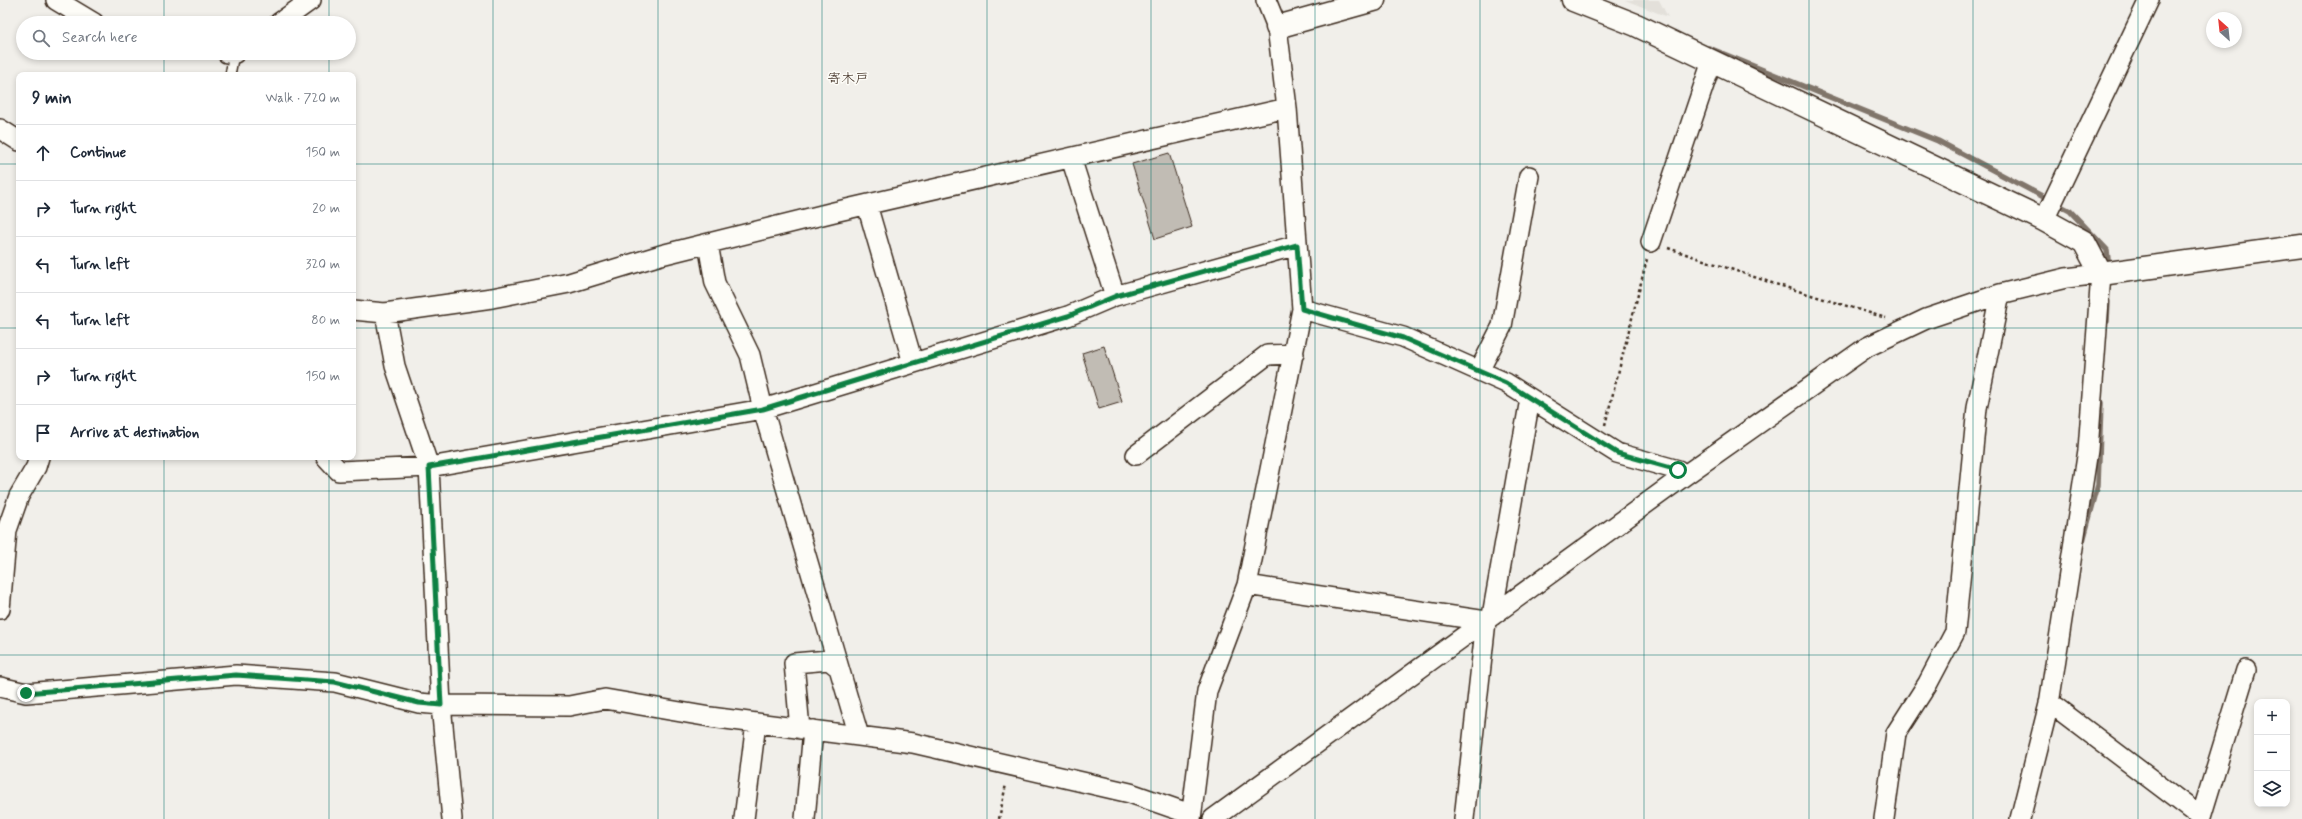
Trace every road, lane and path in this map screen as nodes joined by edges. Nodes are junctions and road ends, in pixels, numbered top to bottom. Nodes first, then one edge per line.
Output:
1 (56, 0) edge
2 (311, 0) edge
3 (1266, 0) edge
4 (1374, 0) edge
5 (1573, 0) edge
6 (2149, 0) edge
7 (82, 16) edge
8 (289, 16) edge
9 (1277, 27) junction
10 (231, 60) edge
11 (1712, 61) junction
12 (230, 72) edge
13 (1287, 108) junction
14 (0, 129) edge
15 (16, 139) edge
16 (1071, 158) junction
17 (1529, 176) dead end
18 (867, 205) junction
19 (2044, 220) junction
20 (1651, 242) junction
21 (708, 244) junction
22 (1297, 245) junction
23 (2302, 246) edge
24 (2102, 274) junction
25 (2000, 294) junction
26 (1116, 296) junction
27 (1302, 309) junction
28 (356, 310) edge
29 (385, 313) junction
30 (1909, 328) junction
31 (1294, 354) junction
32 (913, 363) junction
33 (1479, 371) junction
34 (1530, 399) junction
35 (763, 409) junction
36 (1600, 443) junction
37 (1136, 455) dead end
38 (38, 460) edge
39 (329, 460) edge
40 (429, 467) junction
41 (1684, 476) junction
42 (1247, 585) junction
43 (0, 609) edge
44 (1489, 618) junction
45 (839, 668) junction
46 (2246, 670) dead end
47 (0, 687) edge
48 (2049, 702) junction
49 (441, 705) junction
50 (756, 723) junction
51 (806, 729) junction
52 (859, 736) junction
53 (1009, 765) junction
54 (1190, 817) edge
55 (452, 819) edge
56 (744, 819) edge
57 (805, 819) edge
58 (999, 819) edge
59 (1213, 819) edge
60 (1464, 819) edge
61 (1884, 819) edge
62 (2020, 819) edge

1 - 7 street
2 - 8 street
3 - 9 street
4 - 9 street
5 - 11 street
6 - 19 street
9 - 13 street
10 - 12 lane
11 - 19 street
11 - 20 street
13 - 16 street
13 - 22 street
14 - 15 street
16 - 18 street
16 - 26 street
17 - 33 street
18 - 21 street
18 - 32 street
19 - 24 street
20 - 30 path
20 - 36 path
21 - 29 street
21 - 35 street
22 - 26 street
22 - 27 street
23 - 24 street
24 - 25 street
24 - 48 street
25 - 30 street
25 - 61 street
26 - 32 street
27 - 31 street
27 - 33 street
28 - 29 street
29 - 40 street
30 - 41 street
31 - 37 street
31 - 42 street
32 - 35 street
33 - 34 street
34 - 36 street
34 - 44 street
35 - 40 street
35 - 45 street
36 - 41 street
38 - 43 street
39 - 40 street
40 - 49 street
41 - 44 street
42 - 44 street
42 - 54 street
44 - 59 street
44 - 60 street
45 - 51 street
45 - 52 street
46 - 48 street
47 - 49 street
48 - 62 street
49 - 50 street
49 - 55 street
50 - 51 street
50 - 56 street
51 - 52 street
51 - 57 street
52 - 53 street
53 - 54 street
53 - 58 path

